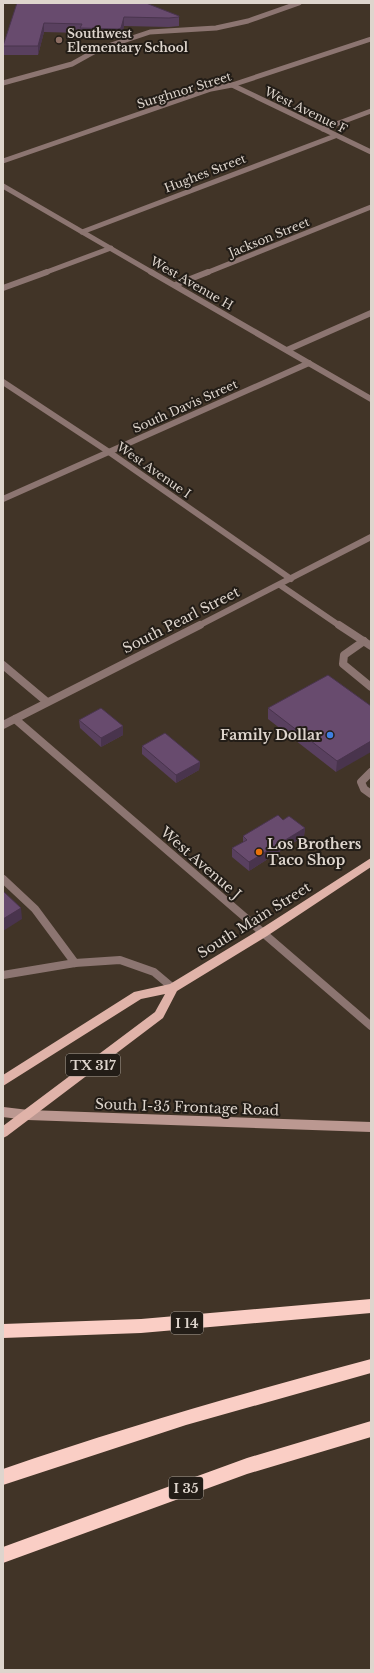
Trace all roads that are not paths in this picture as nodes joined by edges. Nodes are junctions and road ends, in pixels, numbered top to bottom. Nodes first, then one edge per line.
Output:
1 (298, 3) edge
2 (371, 39) edge
3 (3, 83) edge
4 (232, 86) junction
5 (371, 112) edge
6 (323, 129) junction
7 (336, 136) junction
8 (371, 152) edge
9 (3, 161) edge
10 (3, 186) edge
11 (371, 207) edge
12 (82, 232) junction
13 (111, 248) junction
14 (175, 286) junction
15 (3, 288) edge
16 (371, 313) edge
17 (287, 350) junction
18 (309, 363) junction
19 (3, 382) edge
20 (371, 399) edge
21 (109, 452) junction
22 (3, 499) edge
23 (371, 538) edge
24 (291, 579) junction
25 (280, 585) junction
26 (364, 641) junction
27 (371, 646) edge
28 (3, 665) edge
29 (371, 687) edge
30 (47, 702) junction
31 (15, 719) junction
32 (3, 725) edge
33 (371, 772) edge
34 (371, 794) edge
35 (371, 862) edge
36 (3, 879) edge
37 (263, 933) junction
38 (75, 963) junction
39 (3, 975) edge
40 (173, 988) junction
41 (371, 1026) edge
42 (3, 1081) edge
43 (3, 1112) edge
44 (28, 1116) junction
45 (371, 1127) edge
46 (3, 1133) edge
47 (371, 1306) edge
48 (3, 1331) edge
49 (371, 1366) edge
50 (371, 1429) edge
51 (3, 1476) edge
52 (3, 1555) edge

1 - 3 street
2 - 4 street, Surghnor Street
4 - 6 street, West Avenue F
4 - 9 street, Surghnor Street
5 - 6 street
6 - 7 street, West Avenue F
7 - 8 street, West Avenue F
7 - 12 street, Hughes Street
10 - 12 street, West Avenue H
11 - 14 street, Jackson Street
12 - 13 street, West Avenue H
13 - 14 street, West Avenue H
13 - 15 street
14 - 17 street, West Avenue H
16 - 17 street
17 - 18 street, West Avenue H
18 - 20 street, West Avenue H
18 - 21 street, South Davis Street
19 - 21 street, West Avenue I
21 - 22 street, South Davis Street
21 - 24 street, West Avenue I
23 - 24 street, South Pearl Street
24 - 25 street, South Pearl Street
25 - 26 street
25 - 30 street, South Pearl Street
26 - 27 street
26 - 29 street
28 - 30 street
30 - 31 street, South Pearl Street
31 - 32 street, South Pearl Street
31 - 37 street, West Avenue J
33 - 34 street
35 - 37 main road, South Main Street / TX 317
36 - 38 street
37 - 40 main road, South Main Street / TX 317
37 - 41 street, West Avenue J
38 - 39 street
38 - 40 street
40 - 42 main road, South Main Street / TX 317
40 - 44 main road, TX 317
43 - 44 main road, South I-35 Frontage Road
44 - 45 main road, South I-35 Frontage Road
44 - 46 main road, TX 317
47 - 48 highway, I 14
49 - 51 highway
50 - 52 highway, I 35

